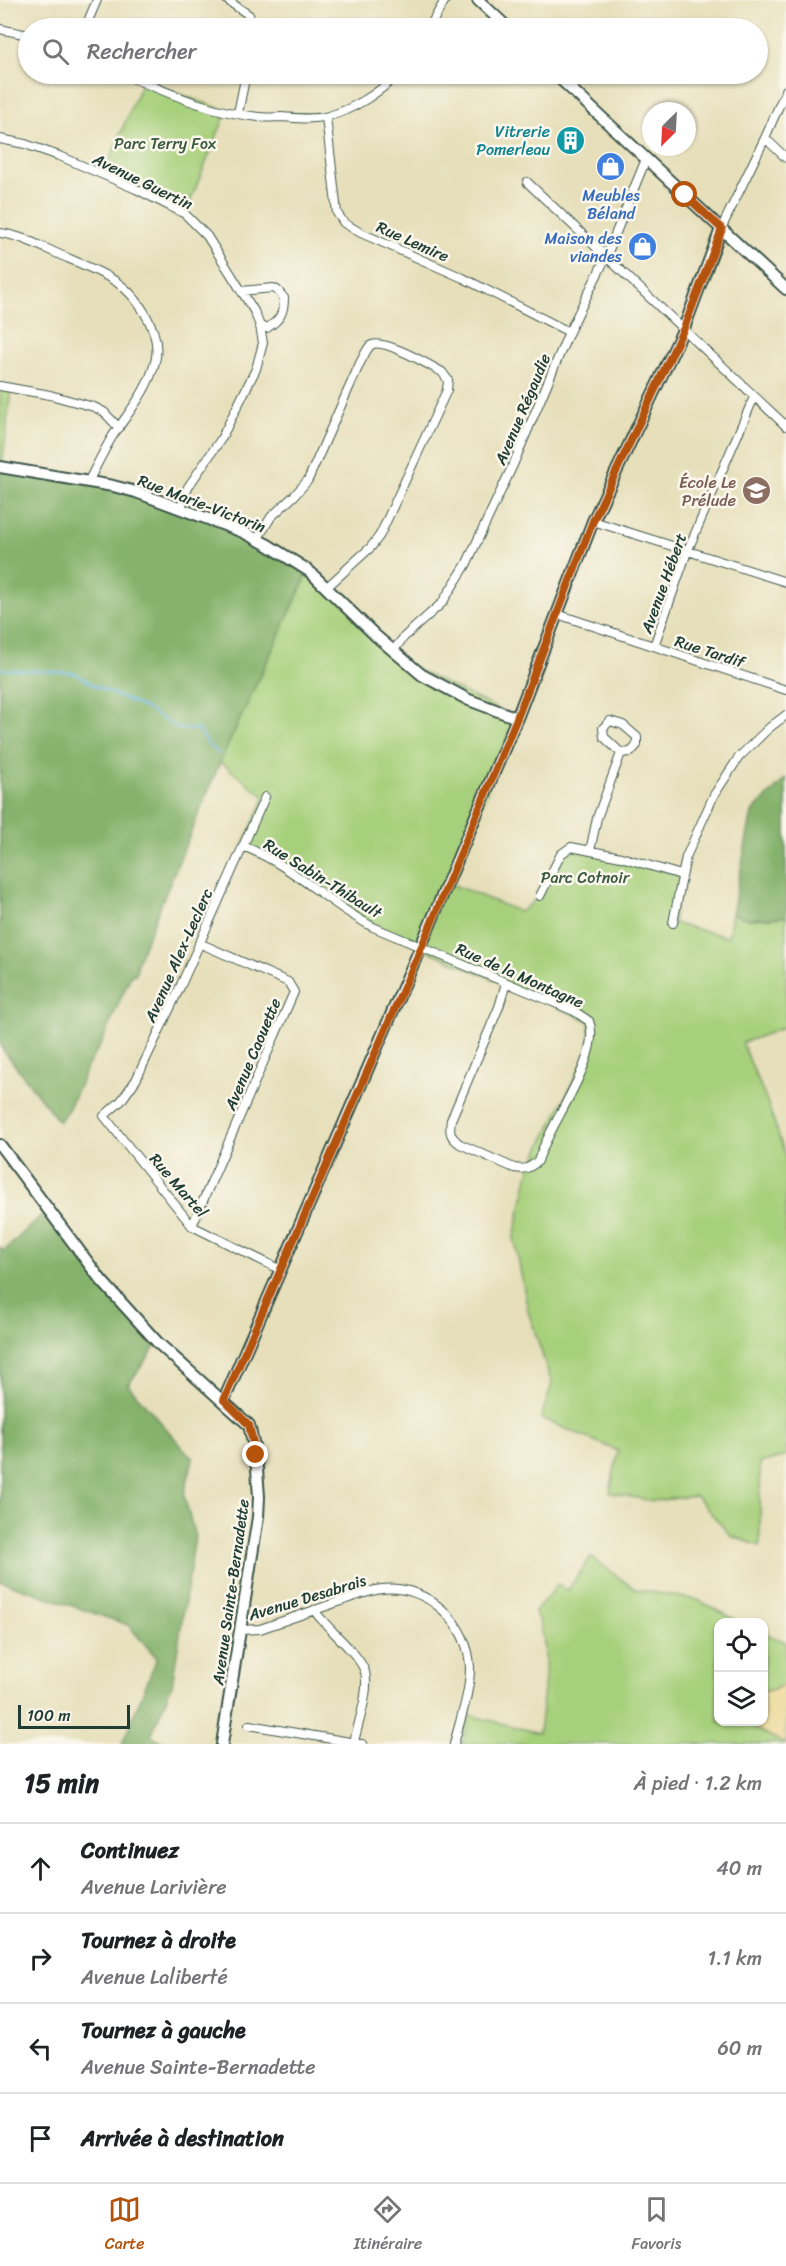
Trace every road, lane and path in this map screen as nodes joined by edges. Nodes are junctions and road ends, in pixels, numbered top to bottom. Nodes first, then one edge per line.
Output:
1 (97, 0) edge
2 (226, 0) edge
3 (445, 0) edge
4 (478, 0) edge
5 (89, 18) edge
6 (250, 18) edge
7 (435, 18) edge
8 (497, 18) edge
9 (0, 29) edge
10 (18, 33) edge
11 (148, 84) edge
12 (244, 84) edge
13 (387, 84) edge
14 (566, 84) edge
15 (786, 90) edge
16 (238, 113) junction
17 (326, 117) junction
18 (765, 138) junction
19 (0, 139) edge
20 (786, 158) edge
21 (646, 159) junction
22 (527, 182) dead end
23 (722, 229) junction
24 (0, 233) edge
25 (606, 257) junction
26 (786, 289) edge
27 (241, 291) junction
28 (260, 326) junction
29 (684, 328) junction
30 (569, 332) junction
31 (0, 386) edge
32 (754, 397) junction
33 (786, 426) edge
34 (119, 428) junction
35 (0, 467) edge
36 (88, 482) junction
37 (181, 508) junction
38 (593, 521) junction
39 (257, 540) junction
40 (687, 552) junction
41 (786, 582) edge
42 (326, 588) junction
43 (557, 614) junction
44 (654, 646) junction
45 (393, 651) junction
46 (786, 690) edge
47 (786, 714) edge
48 (517, 718) junction
49 (621, 753) junction
50 (265, 797) dead end
51 (243, 846) junction
52 (590, 851) junction
53 (681, 875) junction
54 (540, 896) dead end
55 (673, 923) dead end
56 (199, 943) junction
57 (422, 946) junction
58 (506, 983) junction
59 (104, 1116) joint
60 (0, 1145) edge
61 (192, 1226) junction
62 (281, 1270) junction
63 (224, 1400) junction
64 (314, 1610) junction
65 (240, 1630) junction
66 (249, 1725) dead end
67 (224, 1740) edge
68 (358, 1743) edge
69 (454, 1744) edge

1 - 5 street
2 - 6 street
3 - 7 street
4 - 8 street
9 - 10 street
11 - 16 street
12 - 16 street
13 - 17 street
14 - 21 street
15 - 18 street
16 - 17 street
17 - 30 street, Rue Lemire
18 - 20 street
18 - 23 street
19 - 27 street, Avenue Guertin
21 - 23 street
21 - 25 street, Avenue Régaudie
22 - 25 street
23 - 26 street
23 - 29 street
24 - 34 street
25 - 29 street
25 - 30 street, Avenue Régaudie
27 - 28 street, Avenue Guertin
27 - 28 street
28 - 37 street, Avenue Guertin
29 - 32 street
29 - 38 street
30 - 45 street, Avenue Régaudie
31 - 34 street
32 - 33 street
32 - 40 street, Avenue Hébert
34 - 36 street
35 - 36 street, Rue Marie-Victorin
36 - 37 street, Rue Marie-Victorin
37 - 39 street, Rue Marie-Victorin
38 - 40 street
38 - 43 street
39 - 42 street, Rue Marie-Victorin
39 - 42 street
40 - 41 street
40 - 44 street, Avenue Hébert
42 - 45 street, Rue Marie-Victorin
43 - 44 street, Rue Tardif
43 - 48 street
44 - 46 street, Rue Tardif
45 - 48 street, Rue Marie-Victorin
47 - 53 street
48 - 57 street
49 - 49 street
49 - 52 street
50 - 51 street, Avenue Alex-Leclerc
51 - 56 street, Avenue Alex-Leclerc
51 - 57 street, Rue Sabin-Thibault
52 - 53 street
52 - 54 street
53 - 55 street
56 - 59 street, Avenue Alex-Leclerc
56 - 61 street, Avenue Caouette
57 - 58 street, Rue de la Montagne
57 - 62 street
58 - 58 street, Rue de la Montagne
59 - 61 street, Rue Martel
60 - 63 street, Avenue Sainte-Bernadette
61 - 62 street, Rue Martel
62 - 63 street
63 - 65 street, Avenue Sainte-Bernadette
64 - 65 street, Avenue Desabrais
64 - 68 street
64 - 69 street, Avenue Desabrais
65 - 67 street, Avenue Sainte-Bernadette
66 - 68 street

